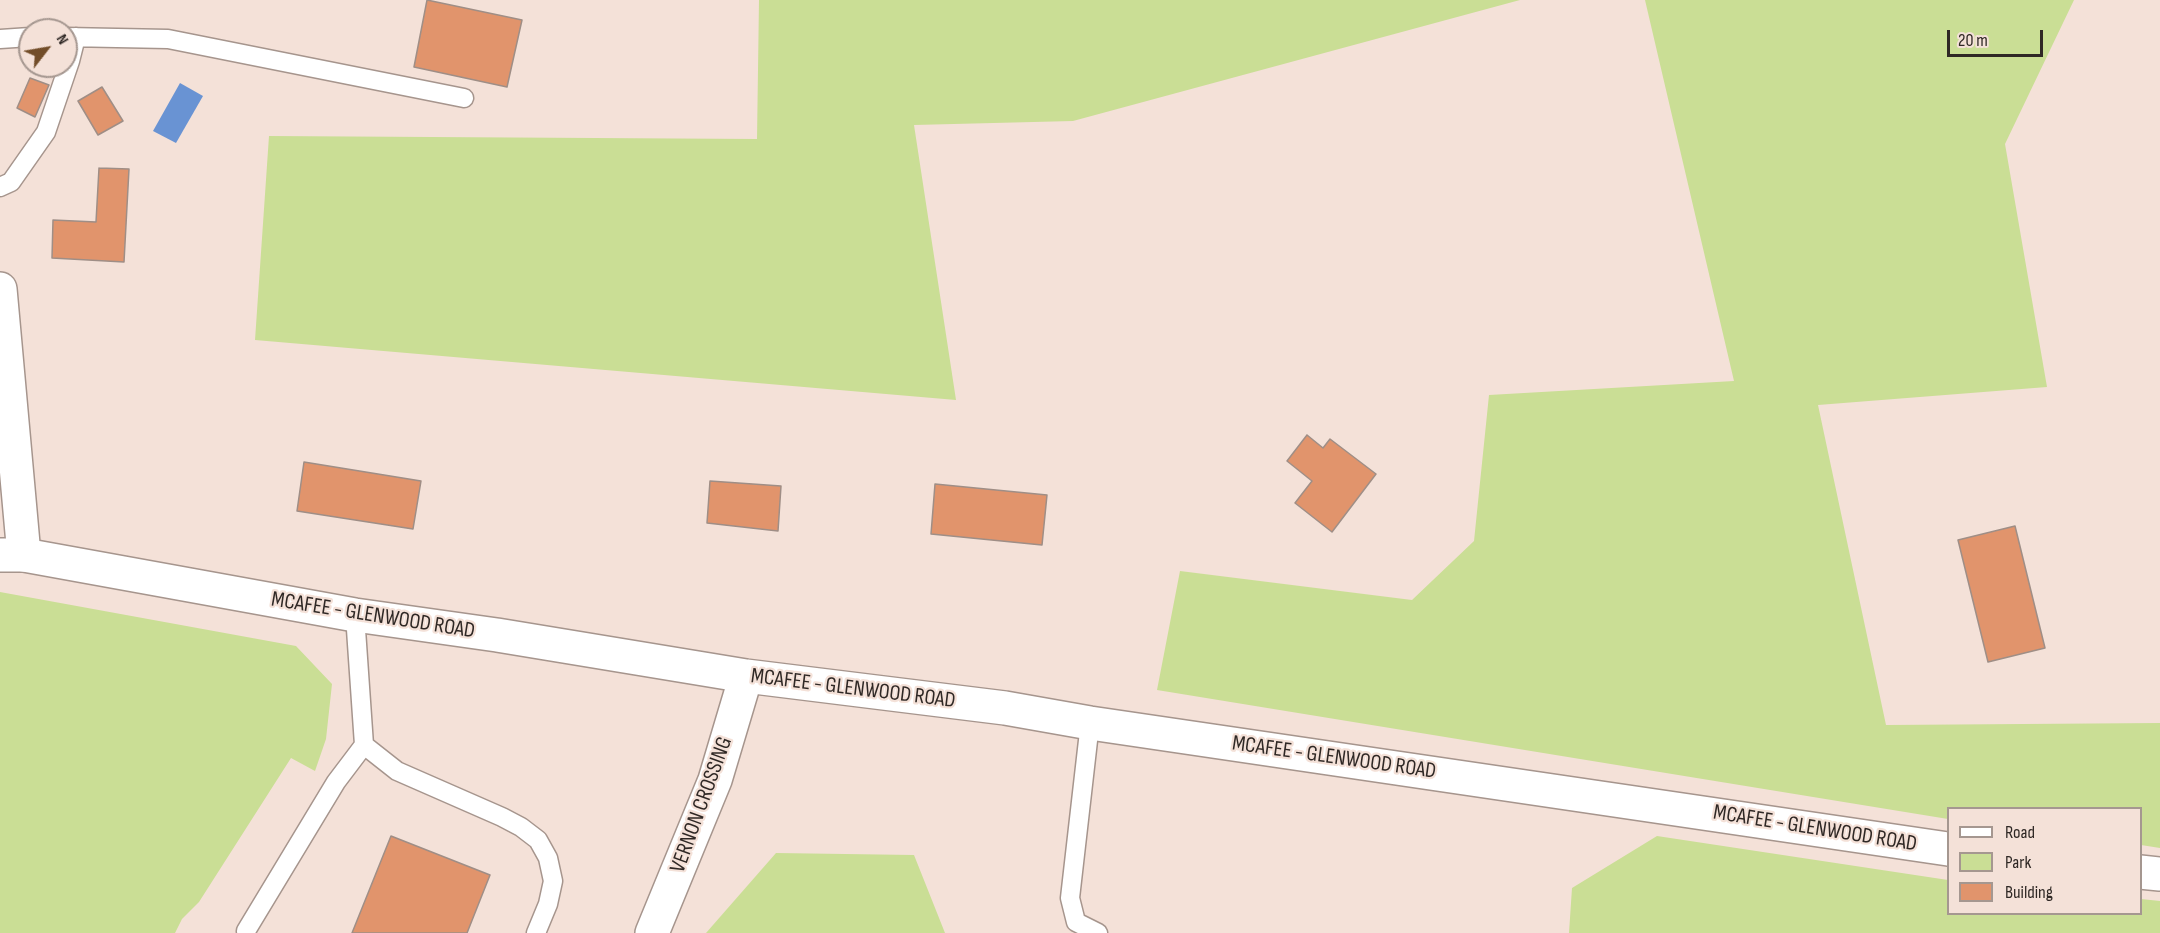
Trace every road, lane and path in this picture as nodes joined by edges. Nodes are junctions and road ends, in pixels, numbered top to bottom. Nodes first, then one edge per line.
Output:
1 (78, 37) edge
2 (18, 38) edge
3 (0, 39) edge
4 (64, 78) edge
5 (464, 98) dead end
6 (0, 188) edge
7 (0, 289) edge
8 (12, 555) edge
9 (355, 615) junction
10 (746, 676) junction
11 (1090, 723) junction
12 (364, 745) junction
13 (1947, 849) edge
14 (2142, 872) edge
15 (2160, 874) edge
16 (246, 931) dead end
17 (536, 933) edge
18 (652, 933) edge
19 (1098, 933) edge

1 - 5 lane
2 - 3 lane
4 - 6 lane
7 - 8 street, MCAFEE - GLENWOOD ROAD
8 - 9 street, MCAFEE - GLENWOOD ROAD
9 - 10 street, MCAFEE - GLENWOOD ROAD
9 - 12 lane
10 - 11 street, MCAFEE - GLENWOOD ROAD
10 - 18 street, VERNON CROSSING
11 - 13 street, MCAFEE - GLENWOOD ROAD
11 - 19 lane
12 - 16 lane
12 - 17 lane
14 - 15 street

